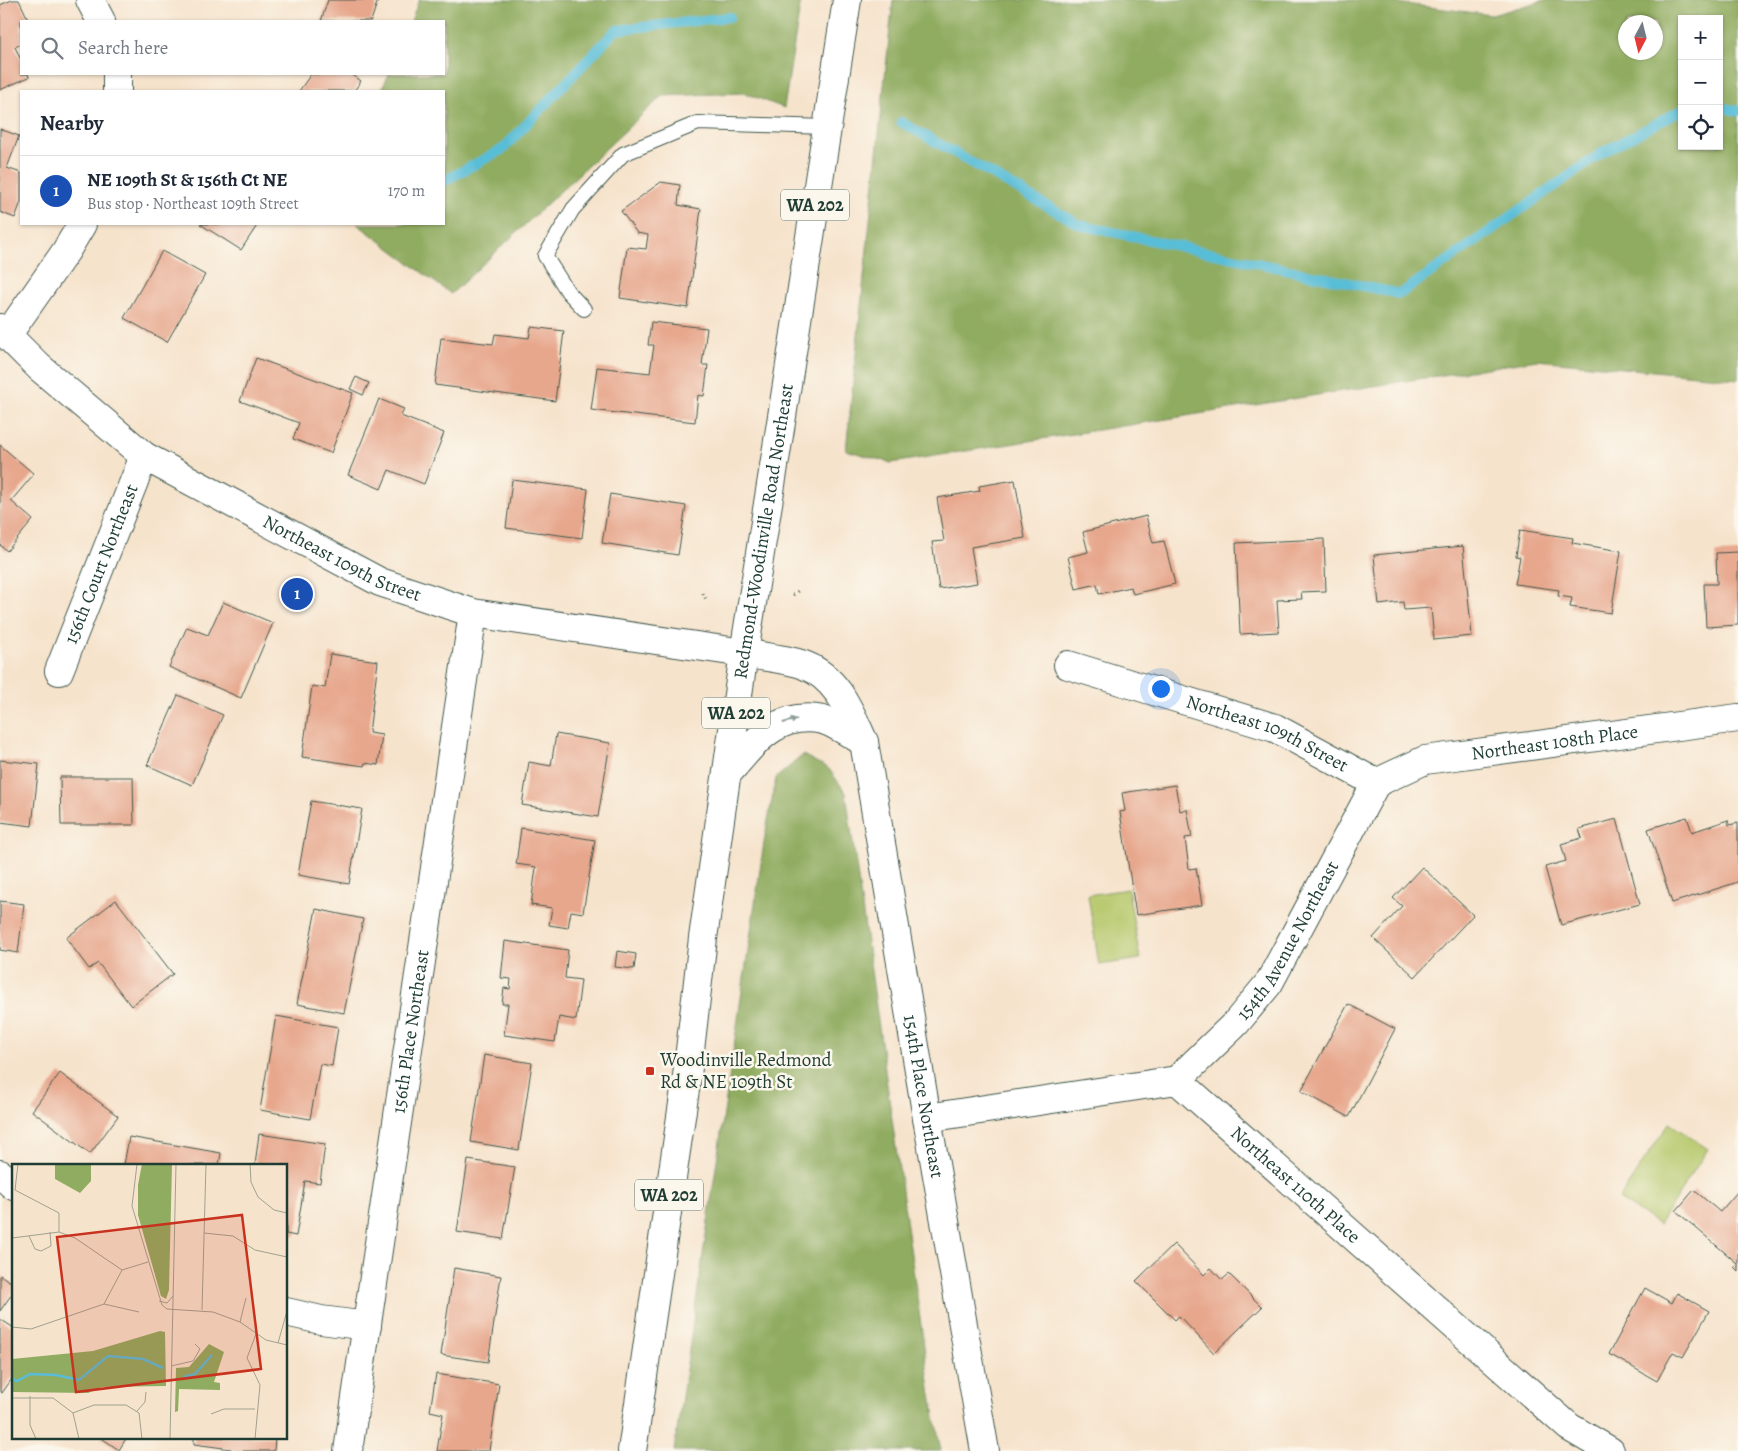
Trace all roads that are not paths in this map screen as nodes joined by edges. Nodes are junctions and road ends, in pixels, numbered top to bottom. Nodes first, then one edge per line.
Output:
1 (90, 0) edge
2 (847, 0) edge
3 (100, 20) edge
4 (117, 75) edge
5 (117, 90) edge
6 (827, 128) junction
7 (81, 225) edge
8 (584, 309) dead end
9 (4, 331) edge
10 (144, 456) junction
11 (473, 613) junction
12 (744, 654) junction
13 (1068, 665) dead end
14 (59, 671) dead end
15 (1738, 718) edge
16 (864, 742) junction
17 (728, 774) junction
18 (1376, 783) junction
19 (1177, 1080) junction
20 (927, 1118) junction
21 (0, 1174) edge
22 (12, 1184) edge
23 (288, 1312) edge
24 (367, 1326) junction
25 (348, 1451) edge
26 (632, 1451) edge
27 (986, 1451) edge
28 (1610, 1451) edge

1 - 3 street
2 - 6 street, Redmond-Woodinville Road Northeast / WA 202
4 - 5 street
6 - 8 lane
6 - 12 street, Redmond-Woodinville Road Northeast / WA 202
7 - 9 street
9 - 10 street, Northeast 109th Street
10 - 11 street, Northeast 109th Street
10 - 14 street, 156th Court Northeast
11 - 12 street, Northeast 109th Street
11 - 24 street, 156th Place Northeast
12 - 16 street, 154th Place Northeast
12 - 17 street, Redmond-Woodinville Road Northeast / WA 202
13 - 18 street, Northeast 109th Street
15 - 18 street, Northeast 108th Place
17 -> 16 street
16 - 20 street, 154th Place Northeast
17 - 26 street, Redmond-Woodinville Road Northeast / WA 202
18 - 19 street, 154th Avenue Northeast
19 - 20 street
19 - 28 street, Northeast 110th Place
20 - 27 street, 154th Place Northeast
21 - 22 street
23 - 24 street
24 - 25 street, 156th Place Northeast

